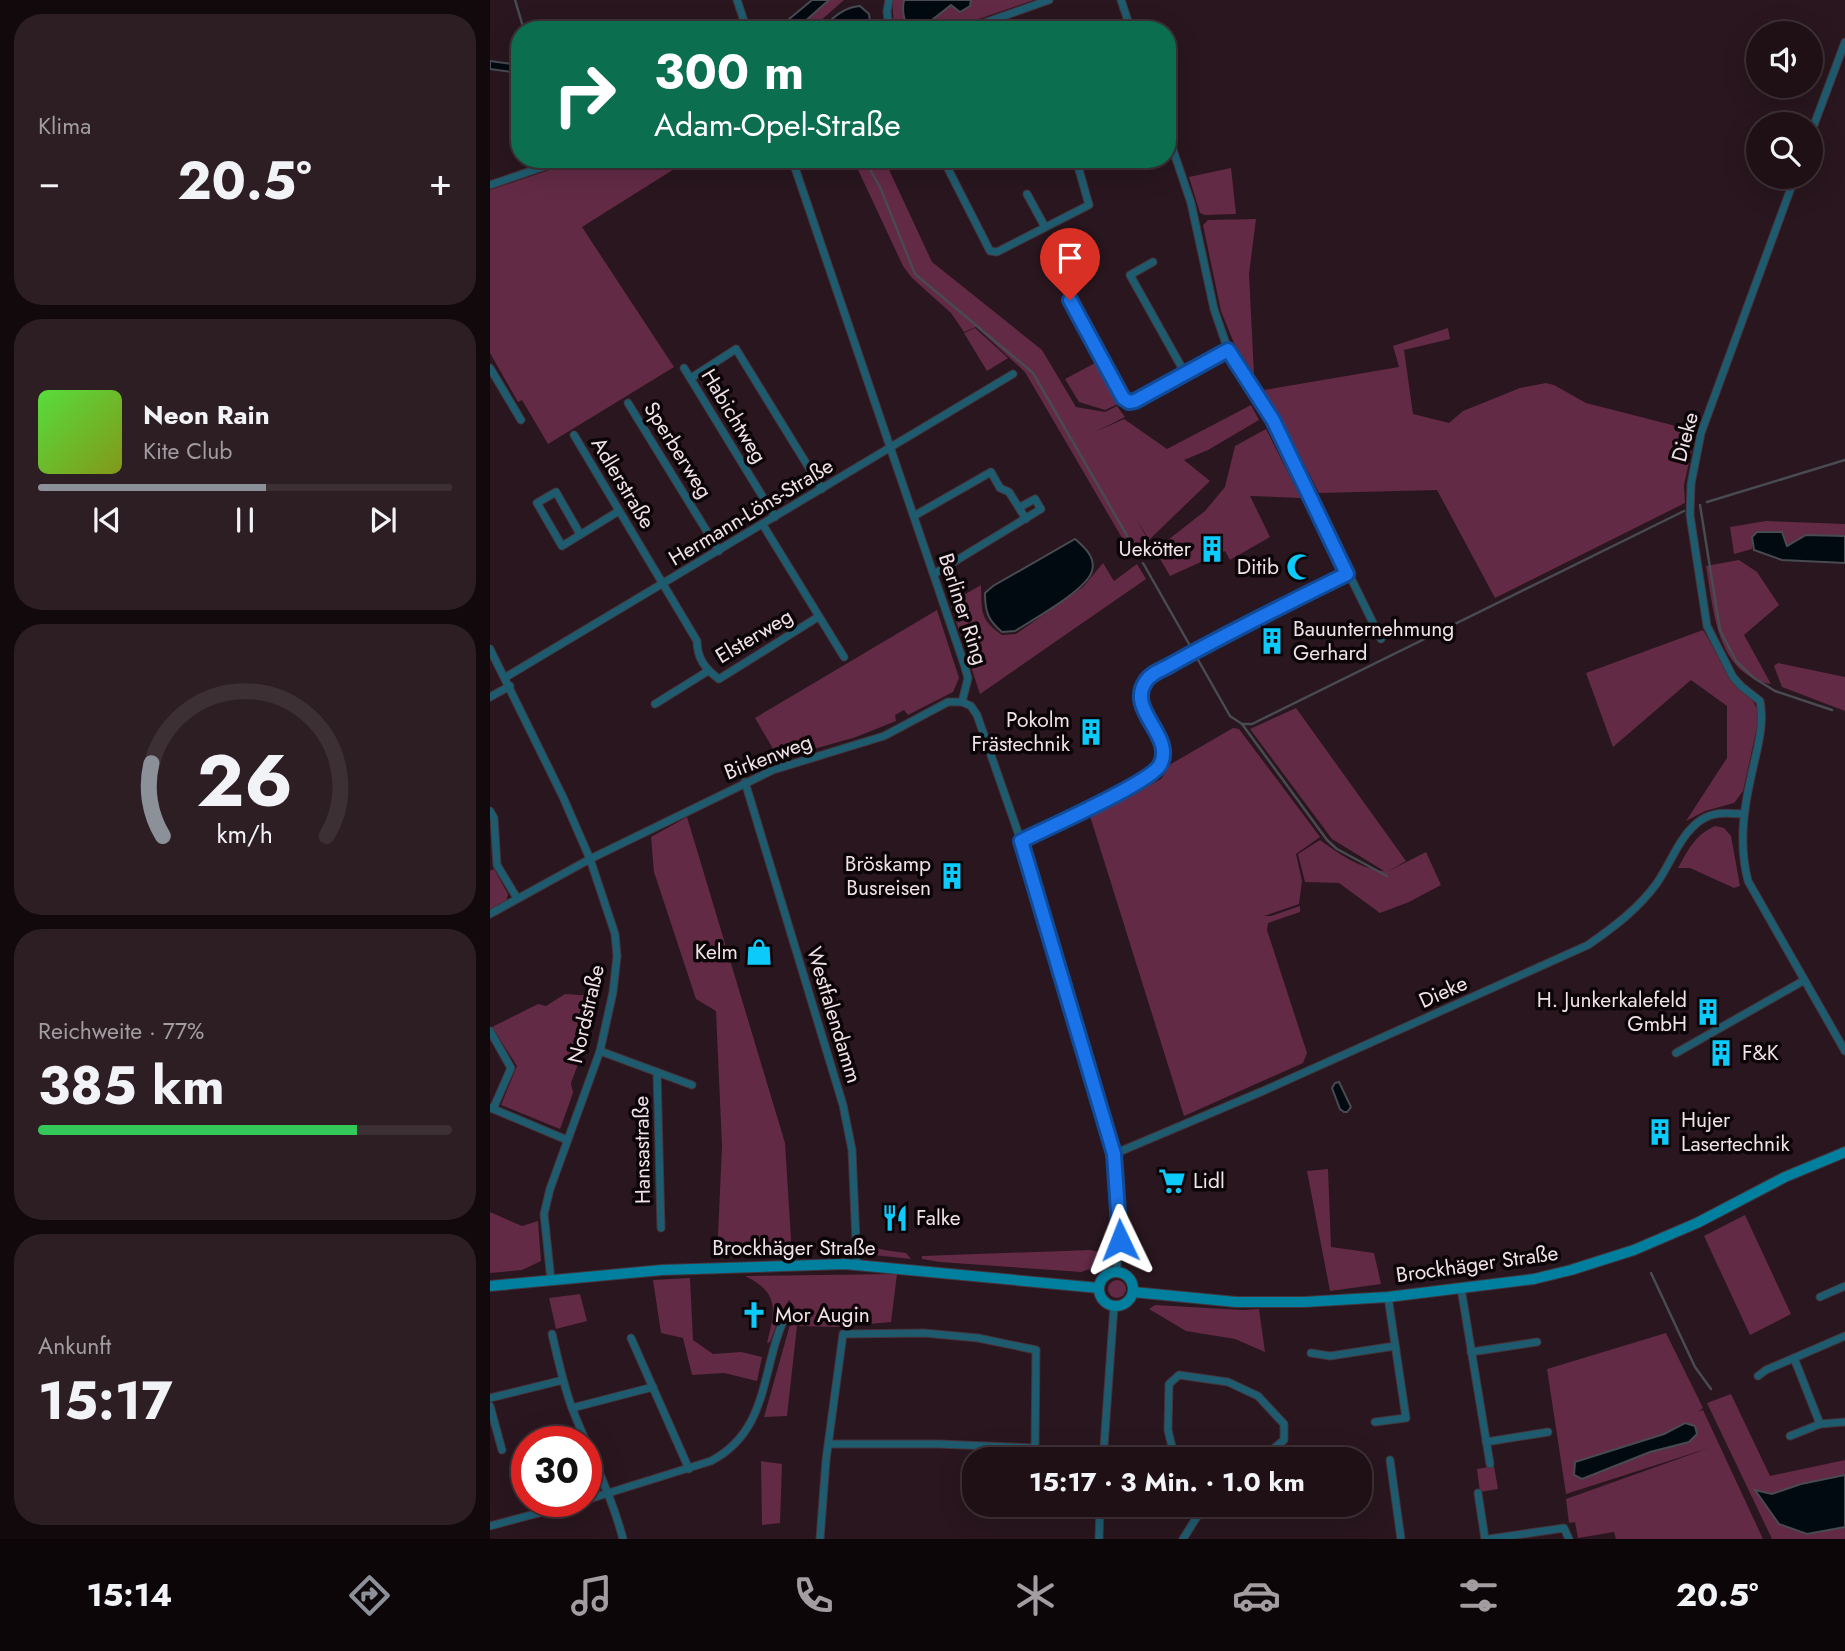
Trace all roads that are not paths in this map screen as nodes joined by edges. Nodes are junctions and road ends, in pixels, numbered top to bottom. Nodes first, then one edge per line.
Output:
1 (737, 0) edge
2 (889, 0) edge
3 (1049, 0) edge
4 (1121, 0) edge
5 (744, 21) edge
6 (888, 21) edge
7 (990, 21) edge
8 (1128, 21) edge
9 (1845, 42) edge
10 (1819, 112) edge
11 (1176, 159) edge
12 (540, 168) edge
13 (795, 168) edge
14 (948, 168) edge
15 (1079, 168) edge
16 (490, 185) edge
17 (1791, 189) edge
18 (1027, 194) dead end
19 (1045, 228) junction
20 (1153, 262) dead end
21 (1070, 300) dead end
22 (1228, 350) junction
23 (684, 368) dead end
24 (490, 369) edge
25 (1013, 374) dead end
26 (1186, 374) junction
27 (691, 378) junction
28 (628, 403) dead end
29 (521, 420) dead end
30 (574, 435) dead end
31 (891, 449) junction
32 (822, 489) junction
33 (1020, 507) junction
34 (619, 511) junction
35 (914, 516) junction
36 (775, 517) junction
37 (1026, 519) junction
38 (763, 525) junction
39 (580, 534) junction
40 (719, 551) junction
41 (934, 574) junction
42 (1347, 574) junction
43 (664, 584) junction
44 (818, 617) junction
45 (1381, 639) dead end
46 (490, 649) edge
47 (844, 657) dead end
48 (708, 671) junction
49 (506, 677) junction
50 (510, 686) junction
51 (490, 697) edge
52 (962, 702) junction
53 (654, 705) dead end
54 (745, 782) junction
55 (490, 811) edge
56 (1744, 814) junction
57 (1021, 841) junction
58 (590, 859) junction
59 (517, 898) junction
60 (490, 914) edge
61 (1803, 981) junction
62 (490, 1031) edge
63 (600, 1051) junction
64 (1845, 1051) edge
65 (1676, 1053) dead end
66 (657, 1072) junction
67 (692, 1085) dead end
68 (492, 1108) edge
69 (567, 1140) junction
70 (1845, 1152) edge
71 (1114, 1154) junction
72 (661, 1228) dead end
73 (857, 1265) junction
74 (1117, 1271) junction
75 (551, 1280) junction
76 (490, 1286) edge
77 (1845, 1287) edge
78 (1099, 1288) junction
79 (1461, 1288) junction
80 (1133, 1292) junction
81 (1388, 1297) junction
82 (1820, 1297) dead end
83 (1114, 1306) junction
84 (788, 1311) dead end
85 (552, 1334) dead end
86 (1845, 1336) edge
87 (631, 1338) dead end
88 (1537, 1342) dead end
89 (1395, 1346) junction
90 (1471, 1352) junction
91 (1311, 1353) dead end
92 (1794, 1358) junction
93 (1758, 1376) dead end
94 (563, 1380) junction
95 (653, 1387) junction
96 (490, 1398) edge
97 (490, 1406) edge
98 (572, 1408) junction
99 (1375, 1422) dead end
100 (1845, 1422) edge
101 (492, 1423) edge
102 (1820, 1424) junction
103 (1548, 1432) dead end
104 (1790, 1436) dead end
105 (1486, 1442) junction
106 (828, 1444) junction
107 (1104, 1447) edge
108 (1172, 1447) edge
109 (1276, 1447) edge
110 (502, 1450) dead end
111 (1390, 1460) dead end
112 (1490, 1464) dead end
113 (689, 1469) junction
114 (610, 1493) junction
115 (1478, 1493) dead end
116 (602, 1495) edge
117 (524, 1517) edge
118 (1099, 1517) edge
119 (1194, 1517) edge
120 (490, 1526) edge
121 (623, 1539) edge
122 (820, 1539) edge
123 (1098, 1539) edge
124 (1183, 1539) edge
125 (1401, 1539) edge
126 (1487, 1539) edge
127 (1569, 1539) edge

1 - 5 street
2 - 6 street
3 - 7 street
4 - 8 street
9 - 10 street
11 - 22 street
12 - 16 street
13 - 31 street, Berliner Ring
14 - 19 street
15 - 19 street
17 - 56 street, Dieke
18 - 19 street
20 - 26 street
21 - 26 street
22 - 26 street
22 - 42 street
23 - 27 street, Habichtweg
24 - 29 street
25 - 31 street, Hermann-Löns-Straße
27 - 32 street
27 - 36 street, Habichtweg
28 - 40 street, Sperberweg
30 - 34 street, Adlerstraße
31 - 32 street, Hermann-Löns-Straße
31 - 35 street, Berliner Ring
32 - 36 street, Hermann-Löns-Straße
33 - 35 street
33 - 37 street
33 - 37 street
34 - 39 street
34 - 43 street, Adlerstraße
35 - 41 street, Berliner Ring
36 - 38 street, Hermann-Löns-Straße
37 - 41 street
38 - 40 street, Hermann-Löns-Straße
38 - 44 street, Elsterweg
39 - 39 street
40 - 43 street, Hermann-Löns-Straße
41 - 52 street, Berliner Ring
42 - 45 street
42 - 57 street
43 - 48 street, Elsterweg
43 - 49 street, Hermann-Löns-Straße
44 - 47 street, Elsterweg
44 - 48 street, Elsterweg
46 - 49 street, Nordstraße
48 - 53 street, Elsterweg
49 - 50 street, Nordstraße
50 - 51 street
50 - 58 street, Nordstraße
52 - 54 street, Birkenweg
52 - 57 street
54 - 58 street, Birkenweg
54 - 73 street, Westfalendamm
55 - 59 street
56 - 61 street
56 - 71 street, Dieke
57 - 71 street
58 - 59 street, Birkenweg
58 - 63 street, Nordstraße
59 - 60 street, Birkenweg
61 - 64 street
61 - 65 street
62 - 68 street
63 - 66 street, Hansastraße
63 - 69 street, Nordstraße
66 - 67 street, Hansastraße
66 - 72 street, Hansastraße
68 - 69 street
69 - 75 street, Nordstraße
70 - 79 street, Brockhäger Straße
71 - 74 street
73 - 75 street, Brockhäger Straße
73 - 78 street, Brockhäger Straße
74 - 78 street
74 - 80 street
75 - 76 street, Brockhäger Straße
77 - 82 street
78 - 83 street
79 - 81 street, Brockhäger Straße
79 - 90 street
80 - 81 street, Brockhäger Straße
80 - 83 street
81 - 89 street
83 - 107 street
84 - 113 street
85 - 94 street
86 - 92 street
87 - 95 street
88 - 90 street
89 - 91 street
89 - 99 street
90 - 105 street
92 - 93 street
92 - 102 street
94 - 96 street
94 - 98 street
95 - 98 street
95 - 113 street
97 - 101 street
98 - 114 street
100 - 102 street
101 - 110 street
102 - 104 street
103 - 105 street
105 - 112 street
106 - 106 street
106 - 122 street
108 - 109 street
111 - 125 street
113 - 114 street
114 - 116 street
114 - 121 street
115 - 126 street
117 - 120 street
118 - 123 street
119 - 124 street
126 - 127 street

